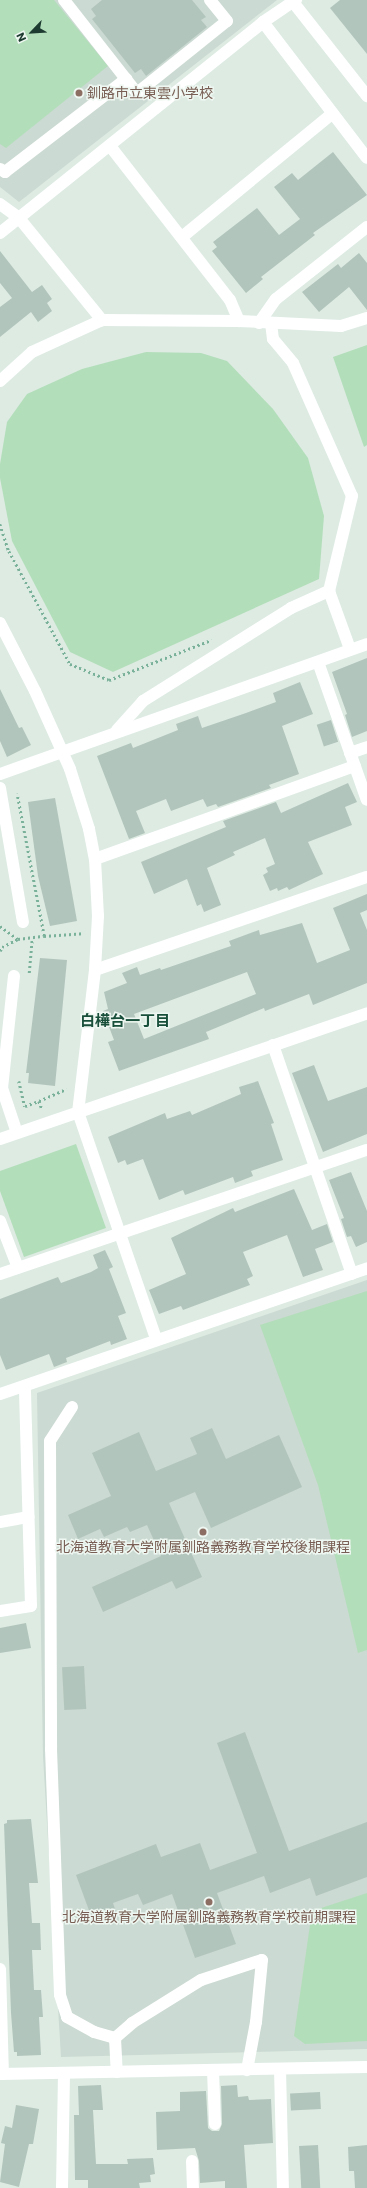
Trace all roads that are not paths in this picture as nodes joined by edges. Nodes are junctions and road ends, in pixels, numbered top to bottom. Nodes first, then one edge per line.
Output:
1 (64, 0) edge
2 (210, 0) edge
3 (294, 1) edge
4 (263, 22) junction
5 (126, 79) junction
6 (367, 96) edge
7 (332, 114) junction
8 (110, 146) junction
9 (367, 158) edge
10 (0, 169) edge
11 (0, 204) edge
12 (19, 218) junction
13 (367, 227) edge
14 (0, 233) edge
15 (182, 238) junction
16 (367, 318) edge
17 (102, 320) junction
18 (239, 321) junction
19 (265, 323) junction
20 (0, 381) edge
21 (330, 591) junction
22 (0, 623) edge
23 (367, 644) edge
24 (350, 650) junction
25 (318, 662) junction
26 (116, 730) junction
27 (367, 747) edge
28 (62, 750) junction
29 (350, 753) junction
30 (355, 766) junction
31 (0, 774) edge
32 (0, 788) edge
33 (367, 800) edge
34 (95, 859) junction
35 (367, 877) edge
36 (23, 922) dead end
37 (95, 970) junction
38 (14, 976) dead end
39 (367, 1013) edge
40 (273, 1045) junction
41 (78, 1112) junction
42 (17, 1133) junction
43 (0, 1139) edge
44 (367, 1150) edge
45 (316, 1167) junction
46 (0, 1221) edge
47 (119, 1233) junction
48 (18, 1268) junction
49 (367, 1268) edge
50 (0, 1274) edge
51 (352, 1274) junction
52 (156, 1339) junction
53 (25, 1388) junction
54 (0, 1394) edge
55 (72, 1407) dead end
56 (29, 1517) junction
57 (0, 1522) edge
58 (0, 1611) edge
59 (0, 1969) edge
60 (115, 2038) junction
61 (367, 2067) edge
62 (280, 2069) junction
63 (213, 2070) junction
64 (247, 2070) junction
65 (117, 2072) junction
66 (64, 2073) junction
67 (2, 2074) edge
68 (215, 2124) dead end
69 (192, 2161) dead end
70 (62, 2188) edge
71 (193, 2188) edge
72 (283, 2188) edge

1 - 5 street
2 - 5 street
3 - 4 street
3 - 6 street
4 - 7 street
4 - 8 street
5 - 10 street
7 - 9 street
7 - 15 street
8 - 12 street
8 - 15 street
11 - 12 street
12 - 14 street
12 - 17 street
13 - 19 street
15 - 18 street
16 - 19 street
17 - 18 street
17 - 20 street
18 - 19 street
19 - 21 street
21 - 24 street
21 - 26 street
22 - 28 street
23 - 24 street
24 - 25 street
25 - 26 street
25 - 29 street
26 - 28 street
27 - 29 street
28 - 31 street
28 - 34 street
29 - 30 street
30 - 33 street
30 - 34 street
32 - 36 street
34 - 37 street
35 - 37 street
37 - 41 street
38 - 42 street
39 - 40 street
40 - 41 street
40 - 45 street
41 - 42 street
41 - 47 street
42 - 43 street
44 - 45 street
45 - 47 street
45 - 51 street
46 - 48 street
47 - 48 street
47 - 52 street
48 - 50 street
49 - 51 street
51 - 52 street
52 - 53 street
53 - 54 street
53 - 56 street
55 - 60 street
56 - 57 street
56 - 58 street
59 - 67 street
60 - 64 street
60 - 65 street
61 - 62 street
62 - 64 street
62 - 72 street
63 - 64 street
63 - 65 street
63 - 68 street
65 - 66 street
66 - 67 street
66 - 70 street
69 - 71 street

